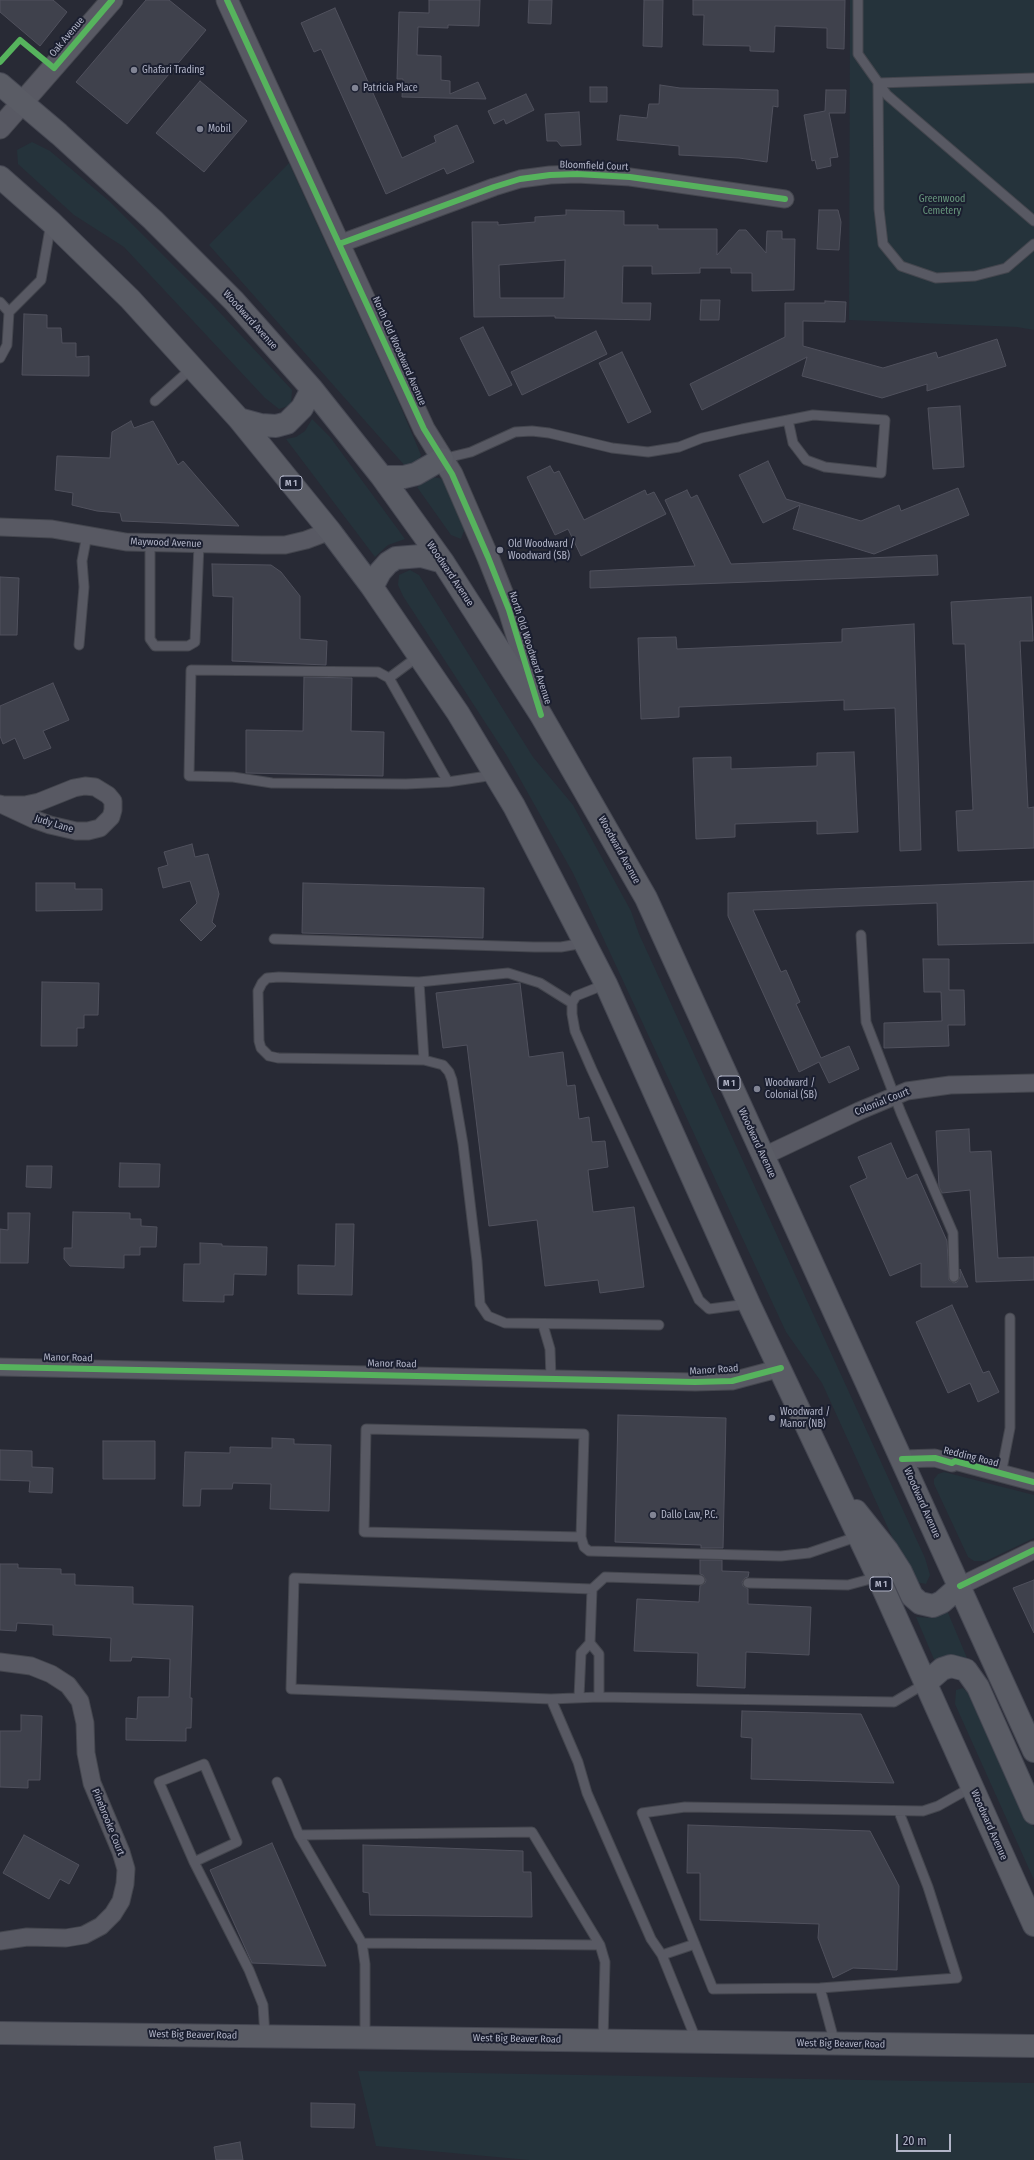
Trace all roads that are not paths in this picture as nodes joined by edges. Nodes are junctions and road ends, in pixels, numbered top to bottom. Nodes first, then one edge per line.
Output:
1 (112, 0) edge
2 (227, 0) edge
3 (858, 0) edge
4 (1034, 78) edge
5 (878, 83) junction
6 (0, 84) edge
7 (23, 102) junction
8 (0, 128) edge
9 (2, 181) edge
10 (785, 199) dead end
11 (1034, 221) edge
12 (51, 222) junction
13 (339, 244) junction
14 (1034, 244) edge
15 (0, 302) edge
16 (9, 312) junction
17 (0, 358) edge
18 (193, 367) junction
19 (312, 389) junction
20 (155, 400) dead end
21 (239, 419) junction
22 (788, 420) junction
23 (442, 459) junction
24 (382, 477) junction
25 (0, 527) edge
26 (330, 531) junction
27 (87, 535) junction
28 (150, 544) junction
29 (199, 544) junction
30 (443, 562) junction
31 (372, 587) junction
32 (79, 645) dead end
33 (420, 655) junction
34 (389, 678) junction
35 (541, 715) junction
36 (496, 775) junction
37 (448, 782) junction
38 (2, 805) edge
39 (861, 935) dead end
40 (274, 939) dead end
41 (586, 942) junction
42 (419, 982) junction
43 (606, 984) junction
44 (572, 1003) junction
45 (424, 1060) junction
46 (1034, 1083) edge
47 (893, 1096) junction
48 (764, 1156) junction
49 (954, 1277) dead end
50 (750, 1304) junction
51 (1010, 1318) dead end
52 (543, 1324) junction
53 (659, 1325) dead end
54 (0, 1367) edge
55 (781, 1368) junction
56 (551, 1378) junction
57 (902, 1459) junction
58 (1000, 1474) junction
59 (1034, 1482) edge
60 (835, 1485) junction
61 (859, 1536) junction
62 (582, 1537) junction
63 (1034, 1550) edge
64 (878, 1577) junction
65 (700, 1580) dead end
66 (748, 1583) dead end
67 (960, 1586) junction
68 (592, 1589) junction
69 (590, 1643) junction
70 (0, 1662) edge
71 (926, 1683) junction
72 (580, 1697) junction
73 (599, 1697) junction
74 (551, 1699) junction
75 (1034, 1751) edge
76 (277, 1782) dead end
77 (972, 1786) junction
78 (899, 1812) junction
79 (1034, 1813) edge
80 (298, 1835) junction
81 (194, 1862) junction
82 (1034, 1925) edge
83 (0, 1941) edge
84 (362, 1943) junction
85 (694, 1944) junction
86 (600, 1945) junction
87 (662, 1955) junction
88 (820, 1988) junction
89 (0, 2032) edge
90 (265, 2036) junction
91 (365, 2036) junction
92 (603, 2040) junction
93 (697, 2042) junction
94 (835, 2044) junction
95 (1034, 2046) edge

1 - 7 street, Oak Avenue
2 - 13 street, North Old Woodward Avenue
3 - 5 lane
4 - 5 lane
5 - 11 lane
5 - 14 lane
6 - 7 main road, Woodward Avenue / M 1
7 - 8 street, Oak Avenue
7 - 19 main road, Woodward Avenue / M 1
9 - 12 main road, M 1
10 - 13 street, Bloomfield Court
12 - 16 lane
12 - 18 main road, M 1
13 - 23 street, North Old Woodward Avenue
15 - 16 lane
16 - 17 lane
18 - 20 lane
18 - 21 main road, M 1
19 - 21 main road
19 - 24 main road, Woodward Avenue / M 1
21 - 26 main road, M 1
22 - 22 lane
22 - 23 lane
23 - 24 main road
23 - 35 street, North Old Woodward Avenue
24 - 30 main road, Woodward Avenue / M 1
25 - 27 street, Maywood Avenue
26 - 29 street, Maywood Avenue
26 - 31 main road, M 1
27 - 28 street, Maywood Avenue
27 - 32 lane
28 - 29 street, Maywood Avenue
28 - 29 lane
30 - 31 main road
30 - 35 main road, Woodward Avenue / M 1
31 - 33 main road, M 1
33 - 34 lane
33 - 36 main road, M 1
34 - 37 lane
34 - 37 lane
35 - 48 main road, Woodward Avenue / M 1
36 - 37 lane
36 - 41 main road, M 1
38 - 38 street, Judy Lane
39 - 47 lane
40 - 41 lane
41 - 43 main road, M 1
42 - 44 lane
42 - 45 lane
42 - 45 lane
43 - 44 lane
43 - 50 main road, M 1
44 - 50 lane
45 - 52 lane
46 - 47 street, Colonial Court
47 - 48 street, Colonial Court
47 - 49 lane
48 - 57 main road, Woodward Avenue / M 1
50 - 55 main road, M 1
51 - 58 lane
52 - 53 lane
52 - 56 lane
54 - 56 street, Manor Road
55 - 56 street, Manor Road
55 - 60 main road, M 1
57 - 58 street, Redding Road
57 - 67 main road, Woodward Avenue / M 1
58 - 59 street, Redding Road
60 - 61 main road, Woodward Avenue / M 1
60 - 67 main road
61 - 62 lane
61 - 64 main road, Woodward Avenue / M 1
62 - 62 lane
63 - 67 street
64 - 66 lane
64 - 71 main road, Woodward Avenue / M 1
65 - 68 lane
67 - 75 main road, Woodward Avenue / M 1
68 - 69 lane
68 - 74 lane
69 - 72 lane
69 - 73 lane
70 - 83 street, Pinebrooke Court
71 - 73 lane
71 - 77 main road, Woodward Avenue / M 1
71 - 79 main road
72 - 73 lane
72 - 74 lane
74 - 87 lane
76 - 80 lane
77 - 78 lane
77 - 82 main road, Woodward Avenue / M 1
78 - 85 lane
78 - 88 lane
80 - 84 lane
80 - 86 lane
81 - 81 lane
81 - 90 lane
84 - 86 lane
84 - 91 lane
85 - 87 lane
85 - 88 lane
86 - 92 lane
87 - 93 lane
88 - 94 lane
89 - 90 main road, West Big Beaver Road
90 - 91 main road, West Big Beaver Road
91 - 92 main road, West Big Beaver Road
92 - 93 main road, West Big Beaver Road
93 - 94 main road, West Big Beaver Road
94 - 95 main road, West Big Beaver Road

